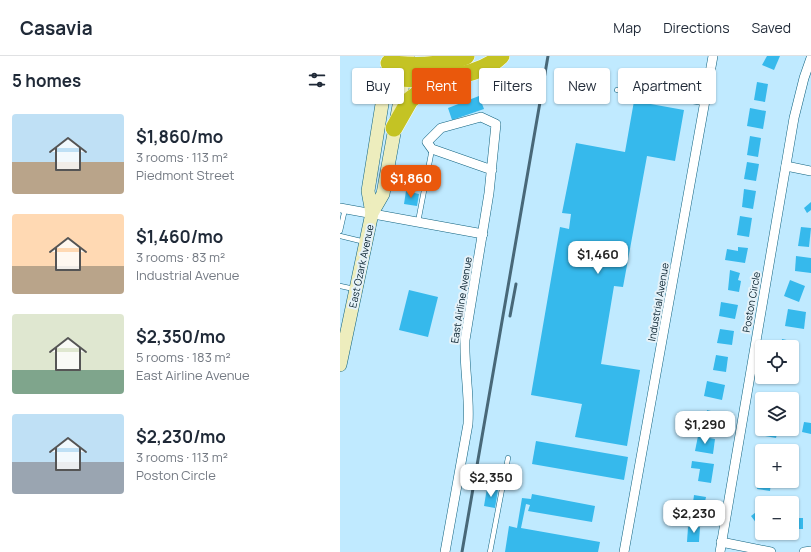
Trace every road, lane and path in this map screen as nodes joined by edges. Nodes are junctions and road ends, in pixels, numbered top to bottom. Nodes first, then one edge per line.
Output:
1 (433, 56) edge
2 (500, 56) edge
3 (713, 56) edge
4 (811, 58) edge
5 (460, 59) edge
6 (389, 65) edge
7 (406, 67) edge
8 (711, 68) edge
9 (471, 73) edge
10 (412, 98) edge
11 (705, 104) edge
12 (394, 128) junction
13 (432, 149) junction
14 (786, 166) junction
15 (492, 170) junction
16 (811, 170) edge
17 (342, 209) edge
18 (372, 214) junction
19 (418, 222) junction
20 (340, 231) edge
21 (483, 234) junction
22 (340, 236) edge
23 (366, 242) junction
24 (340, 286) edge
25 (356, 290) junction
26 (340, 364) edge
27 (508, 458) dead end
28 (721, 542) junction
29 (811, 551) edge
30 (446, 552) edge
31 (490, 552) edge
32 (624, 552) edge
33 (720, 552) edge
34 (771, 552) edge
35 (804, 552) edge

1 - 5 highway
2 - 9 highway
3 - 8 street, Industrial Avenue
4 - 14 street, Poston Circle
5 - 7 highway
6 - 7 highway
6 - 18 main road, East Ozark Avenue
7 - 12 main road, East Ozark Avenue
10 - 12 highway
11 - 32 street, Industrial Avenue
12 - 18 main road, East Ozark Avenue
13 - 15 street
13 - 15 street, East Airline Avenue
13 - 19 lane
14 - 16 street
14 - 28 street, Poston Circle
15 - 21 street, East Airline Avenue
17 - 18 street
17 - 20 lane
18 - 19 street
18 - 23 main road, East Ozark Avenue
19 - 21 street
21 - 30 street, East Airline Avenue
22 - 23 lane
23 - 25 main road, East Ozark Avenue
24 - 25 lane
25 - 26 main road, East Ozark Avenue
27 - 31 lane
28 - 33 street, Poston Circle
28 - 34 street
29 - 35 street

